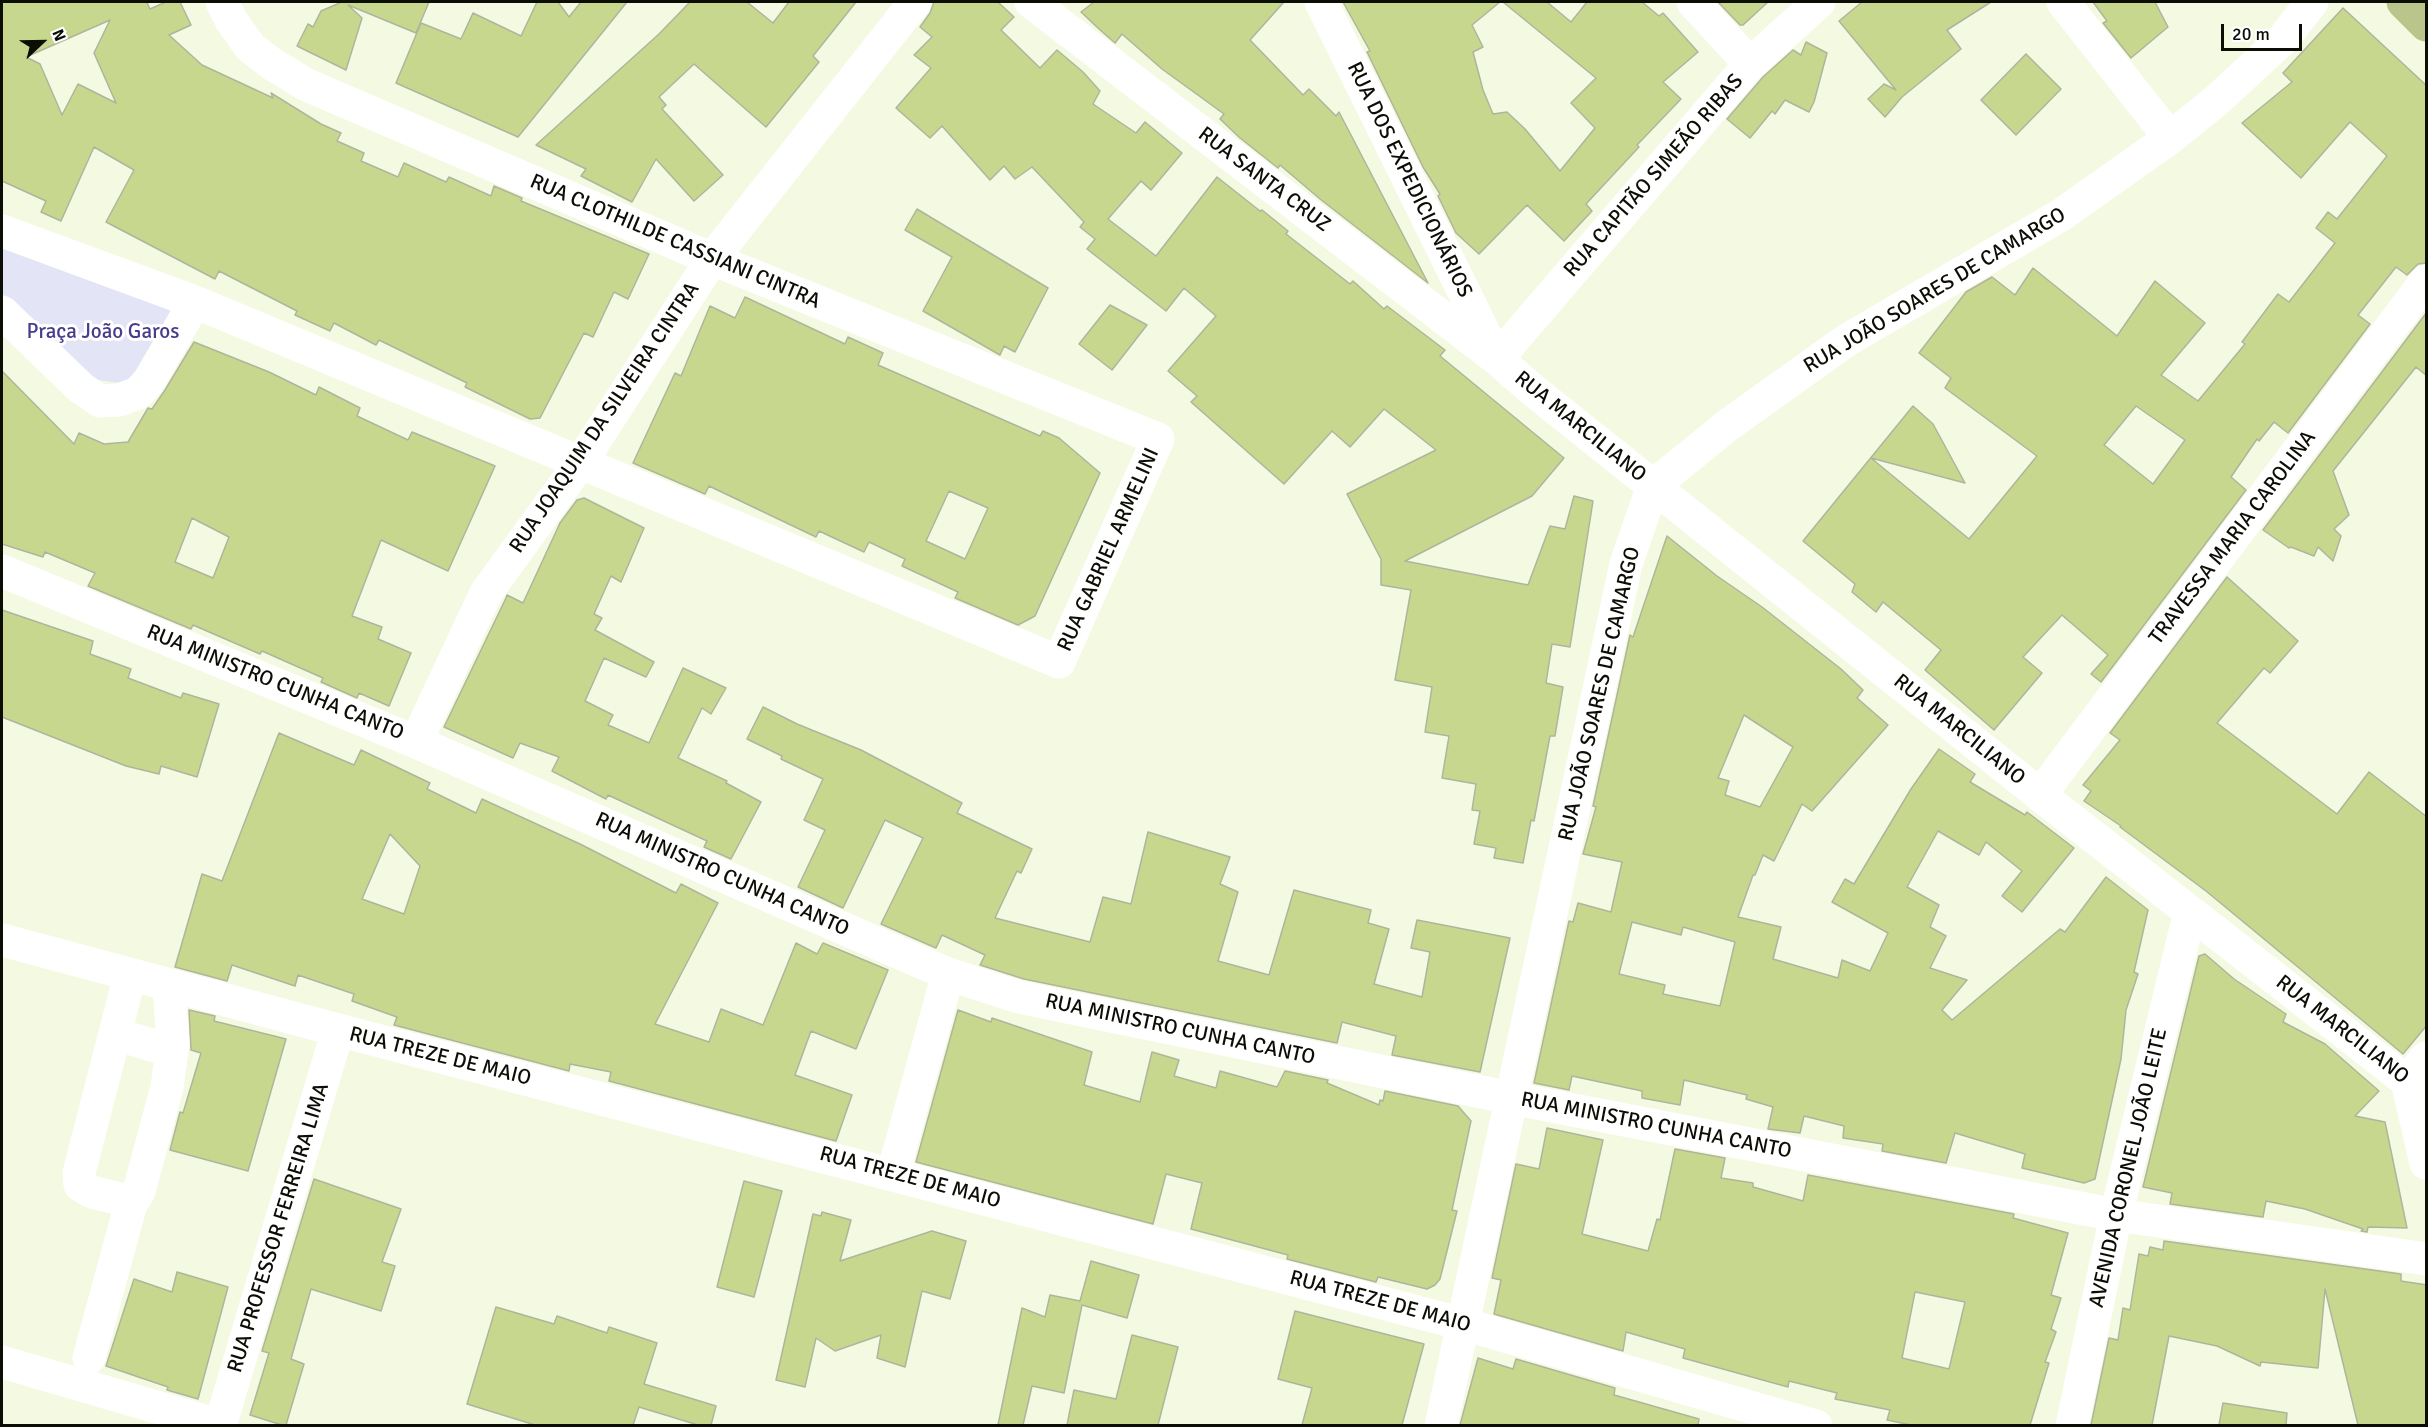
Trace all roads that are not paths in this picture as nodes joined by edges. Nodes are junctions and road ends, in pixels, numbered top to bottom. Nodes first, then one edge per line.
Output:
1 (222, 2) edge
2 (915, 2) edge
3 (1031, 2) edge
4 (1321, 2) edge
5 (1694, 2) edge
6 (1819, 2) edge
7 (2063, 2) edge
8 (2312, 2) edge
9 (2403, 2) edge
10 (2427, 25) edge
11 (1750, 64) junction
12 (2170, 138) junction
13 (2, 231) edge
14 (712, 259) junction
15 (2427, 281) edge
16 (195, 302) junction
17 (2, 312) edge
18 (1497, 359) junction
19 (1158, 439) joint
20 (581, 462) junction
21 (1653, 486) junction
22 (2, 571) edge
23 (416, 742) junction
24 (2040, 795) junction
25 (2190, 912) junction
26 (2, 940) edge
27 (948, 974) junction
28 (130, 975) junction
29 (169, 985) junction
30 (338, 1030) junction
31 (115, 1034) junction
32 (172, 1051) junction
33 (2420, 1079) edge
34 (1511, 1098) junction
35 (2427, 1163) edge
36 (893, 1174) junction
37 (132, 1200) junction
38 (2116, 1215) junction
39 (2427, 1259) edge
40 (1463, 1324) junction
41 (89, 1358) dead end
42 (2, 1362) edge
43 (221, 1425) edge
44 (1441, 1425) edge
45 (1816, 1425) edge
46 (2072, 1425) edge

1 - 14 street, RUA CLOTHILDE CASSIANI CINTRA
2 - 14 street, RUA JOAQUIM DA SILVEIRA CINTRA
3 - 18 street, RUA SANTA CRUZ
4 - 18 street, RUA DOS EXPEDICIONÁRIOS
5 - 11 street
6 - 11 street, RUA CAPITÃO SIMEÃO RIBAS
7 - 12 street
8 - 12 street, RUA JOÃO SOARES DE CAMARGO
9 - 10 main road
11 - 18 street, RUA CAPITÃO SIMEÃO RIBAS
12 - 21 street, RUA JOÃO SOARES DE CAMARGO
13 - 16 street
14 - 19 street, RUA CLOTHILDE CASSIANI CINTRA
14 - 20 street, RUA JOAQUIM DA SILVEIRA CINTRA
15 - 24 street, TRAVESSA MARIA CAROLINA
16 - 17 street
16 - 20 street
18 - 21 street, RUA MARCILIANO
19 - 20 street, RUA GABRIEL ARMELINI
20 - 23 street, RUA JOAQUIM DA SILVEIRA CINTRA
21 - 24 street, RUA MARCILIANO
21 - 34 street, RUA JOÃO SOARES DE CAMARGO
22 - 23 street, RUA MINISTRO CUNHA CANTO
23 - 27 street, RUA MINISTRO CUNHA CANTO
24 - 25 street, RUA MARCILIANO
25 - 33 street, RUA MARCILIANO
25 - 38 street, AVENIDA CORONEL JOÃO LEITE
26 - 28 street, RUA TREZE DE MAIO
27 - 34 street, RUA MINISTRO CUNHA CANTO
27 - 36 street
28 - 29 street, RUA TREZE DE MAIO
28 - 31 street
29 - 30 street, RUA TREZE DE MAIO
29 - 32 street
30 - 36 street, RUA TREZE DE MAIO
30 - 43 street, RUA PROFESSOR FERREIRA LIMA
31 - 32 street
31 - 37 street
32 - 37 street
33 - 35 street
34 - 38 street, RUA MINISTRO CUNHA CANTO
34 - 40 street, RUA JOÃO SOARES DE CAMARGO
36 - 40 street, RUA TREZE DE MAIO
37 - 41 street
38 - 39 street, RUA MINISTRO CUNHA CANTO
38 - 46 street, AVENIDA CORONEL JOÃO LEITE
40 - 44 street, RUA JOÃO SOARES DE CAMARGO
40 - 45 street, RUA TREZE DE MAIO
42 - 43 street

